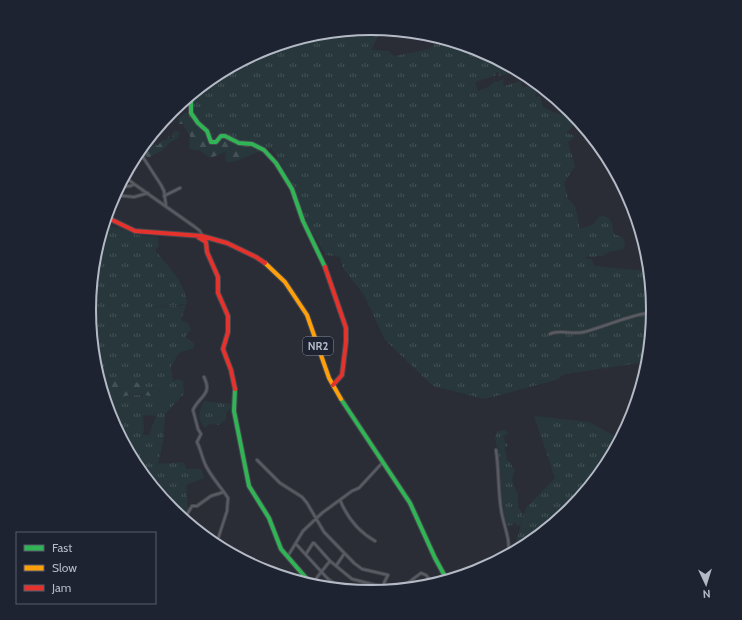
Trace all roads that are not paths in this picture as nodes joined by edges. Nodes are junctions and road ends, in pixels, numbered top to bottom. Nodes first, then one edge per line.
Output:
1 (191, 102) edge
2 (142, 156) edge
3 (129, 180) edge
4 (134, 184) junction
5 (125, 187) edge
6 (180, 188) dead end
7 (148, 193) junction
8 (121, 196) edge
9 (164, 196) junction
10 (166, 206) junction
11 (112, 219) edge
12 (200, 236) junction
13 (646, 313) edge
14 (550, 334) dead end
15 (204, 377) dead end
16 (333, 385) junction
17 (496, 450) dead end
18 (257, 460) dead end
19 (383, 461) junction
20 (224, 492) junction
21 (340, 500) junction
22 (187, 514) edge
23 (316, 518) junction
24 (218, 539) edge
25 (375, 541) dead end
26 (296, 544) junction
27 (510, 547) edge
28 (306, 554) junction
29 (344, 554) junction
30 (287, 557) junction
31 (330, 561) junction
32 (336, 566) junction
33 (321, 572) junction
34 (444, 575) edge
35 (305, 577) edge
36 (429, 579) edge
37 (316, 580) edge
38 (333, 583) edge
39 (408, 583) edge
40 (368, 584) joint
41 (384, 584) edge
42 (373, 585) edge

1 - 16 main road
2 - 9 street
3 - 4 street
4 - 5 street
4 - 7 street
6 - 9 street
7 - 8 street
7 - 10 street
9 - 10 street
10 - 12 street
11 - 12 main road, NR2
12 - 16 main road, NR2
12 - 30 main road
13 - 14 street
15 - 20 street
16 - 19 main road, NR2
17 - 27 street
18 - 23 street
19 - 21 street
19 - 34 main road, NR2
20 - 22 street
20 - 24 street
21 - 23 street
21 - 25 street
23 - 26 street
23 - 29 street
26 - 28 street
26 - 30 street
28 - 31 street
28 - 33 street
29 - 32 street
29 - 41 street
30 - 35 main road
31 - 32 street
31 - 33 street
32 - 40 street
33 - 37 street
33 - 38 street
36 - 39 street
40 - 42 street

